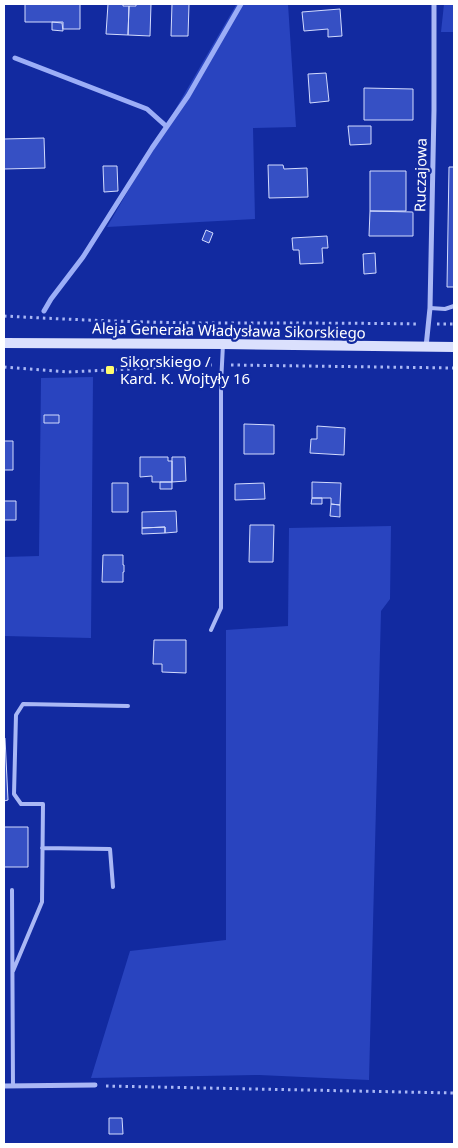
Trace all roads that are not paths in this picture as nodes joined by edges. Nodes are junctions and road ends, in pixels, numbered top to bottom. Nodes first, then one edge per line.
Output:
1 (434, 4) edge
2 (454, 306) edge
3 (430, 308) junction
4 (4, 343) edge
5 (223, 344) junction
6 (426, 347) junction
7 (454, 347) edge
8 (211, 630) dead end
9 (128, 706) dead end
10 (42, 848) junction
11 (113, 887) dead end
12 (12, 890) dead end
13 (13, 972) junction
14 (95, 1085) road end
15 (4, 1086) edge
16 (13, 1086) junction

1 - 3 street, Ruczajowa
2 - 3 lane
3 - 6 street, Ruczajowa
4 - 5 main road, Aleja Generała Władysława Sikorskiego
5 - 6 main road, Aleja Generała Władysława Sikorskiego
5 - 8 lane
6 - 7 main road, Aleja Generała Władysława Sikorskiego
9 - 10 lane
10 - 11 lane
10 - 13 lane
12 - 13 lane
13 - 16 lane
14 - 16 street
15 - 16 street

